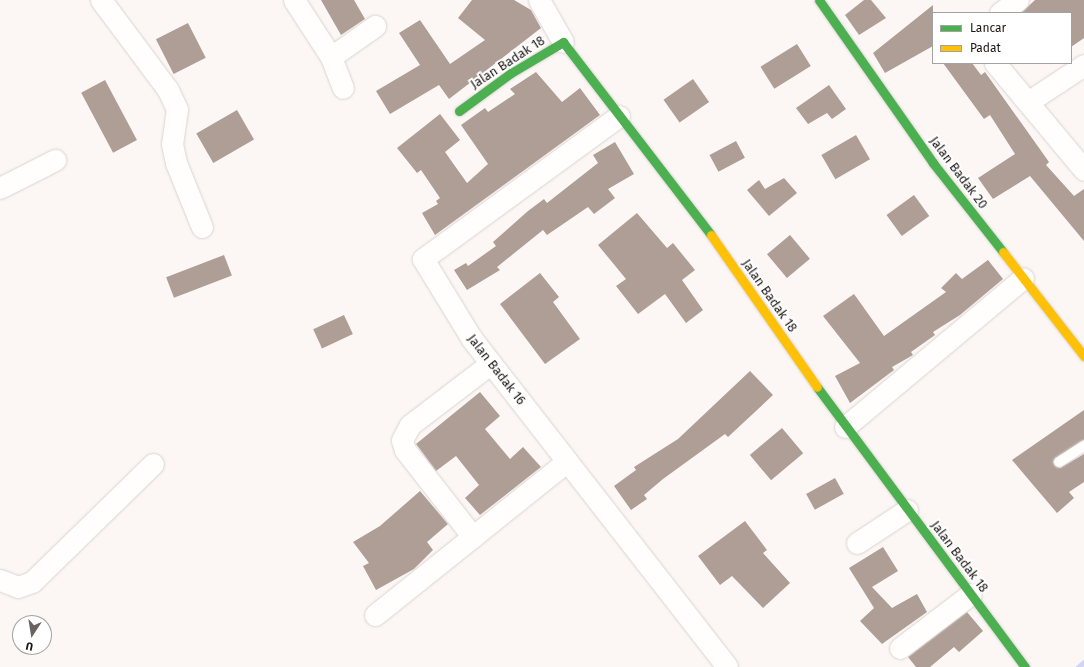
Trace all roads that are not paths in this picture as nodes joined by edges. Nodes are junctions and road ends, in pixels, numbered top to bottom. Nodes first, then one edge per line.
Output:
1 (101, 0) edge
2 (294, 0) edge
3 (539, 0) edge
4 (819, 0) edge
5 (1018, 0) edge
6 (1001, 12) edge
7 (375, 26) dead end
8 (563, 42) junction
9 (331, 57) junction
10 (996, 64) edge
11 (1084, 65) edge
12 (343, 88) dead end
13 (1028, 102) junction
14 (459, 111) dead end
15 (619, 116) junction
16 (55, 160) dead end
17 (1084, 170) edge
18 (0, 188) edge
19 (202, 227) dead end
20 (1023, 278) junction
21 (1084, 356) edge
22 (491, 363) junction
23 (845, 427) junction
24 (1084, 446) edge
25 (567, 461) junction
26 (1060, 462) dead end
27 (153, 464) dead end
28 (907, 510) junction
29 (472, 537) junction
30 (857, 543) dead end
31 (0, 580) edge
32 (971, 594) junction
33 (375, 615) dead end
34 (900, 648) dead end
35 (727, 667) edge
36 (1025, 667) edge

1 - 19 street
2 - 9 street
3 - 8 street
4 - 20 street, Jalan Badak 20
5 - 6 street
7 - 9 street
8 - 14 street, Jalan Badak 18
8 - 15 street, Jalan Badak 18
9 - 12 street
10 - 13 street
11 - 13 street
13 - 17 street
15 - 22 street, Jalan Badak 16
15 - 23 street, Jalan Badak 18
16 - 18 street
20 - 21 street, Jalan Badak 20
20 - 23 street
22 - 25 street, Jalan Badak 16
22 - 29 street
23 - 28 street, Jalan Badak 18
24 - 26 lane
25 - 29 street
25 - 35 street, Jalan Badak 16
27 - 31 street
28 - 30 street
28 - 32 street, Jalan Badak 18
29 - 33 street
32 - 34 street
32 - 36 street, Jalan Badak 18

